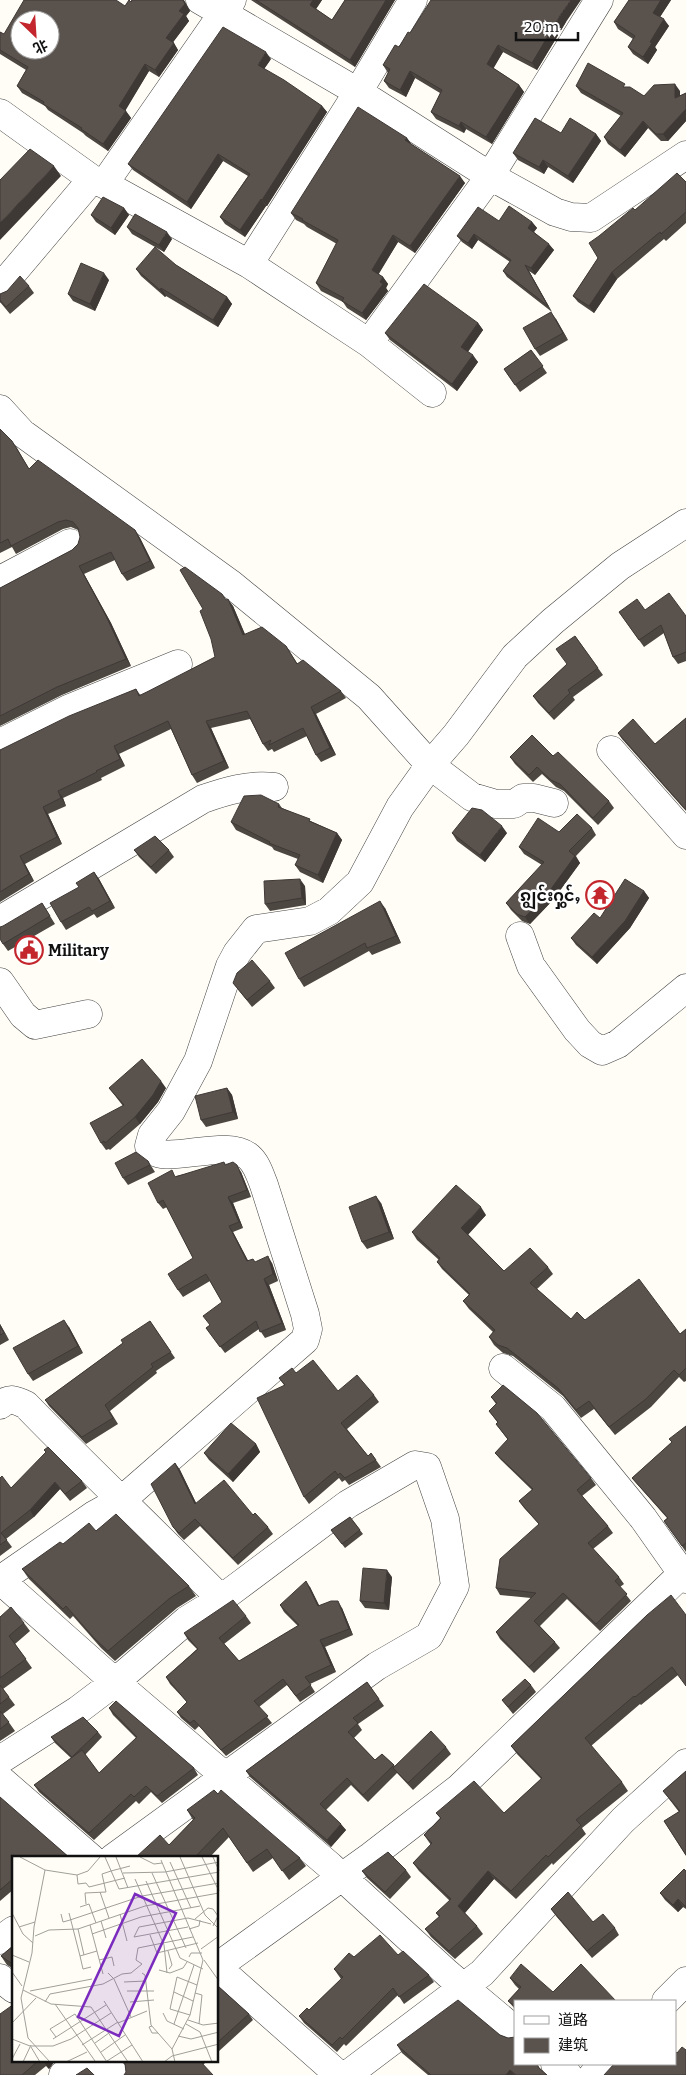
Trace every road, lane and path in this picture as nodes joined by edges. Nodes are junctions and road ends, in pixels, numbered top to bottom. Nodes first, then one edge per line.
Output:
1 (200, 0) edge
2 (413, 0) edge
3 (599, 0) edge
4 (228, 7) edge
5 (358, 92) junction
6 (0, 113) edge
7 (686, 155) edge
8 (490, 176) junction
9 (98, 182) junction
10 (249, 264) junction
11 (0, 288) edge
12 (369, 344) junction
13 (432, 393) dead end
14 (0, 409) edge
15 (686, 523) edge
16 (70, 543) dead end
17 (0, 580) edge
18 (178, 664) dead end
19 (0, 743) edge
20 (611, 750) dead end
21 (430, 765) junction
22 (274, 787) dead end
23 (554, 803) dead end
24 (686, 835) edge
25 (0, 920) edge
26 (520, 936) dead end
27 (0, 982) edge
28 (686, 988) edge
29 (88, 1014) dead end
30 (503, 1368) dead end
31 (0, 1405) edge
32 (123, 1499) junction
33 (685, 1574) edge
34 (0, 1580) edge
35 (221, 1599) junction
36 (115, 1682) junction
37 (0, 1760) edge
38 (686, 1762) edge
39 (225, 1777) junction
40 (0, 1779) edge
41 (89, 1856) edge
42 (116, 1856) edge
43 (342, 1877) junction
44 (12, 1931) edge
45 (0, 1940) edge
46 (219, 1966) edge
47 (219, 1968) edge
48 (0, 1978) edge
49 (686, 1981) edge
50 (463, 1987) junction
51 (12, 1988) edge
52 (667, 2000) edge
53 (514, 2029) edge
54 (82, 2062) edge
55 (101, 2062) edge
56 (556, 2065) edge
57 (603, 2065) edge
58 (63, 2075) edge
59 (114, 2075) edge
60 (339, 2075) edge
61 (347, 2075) edge
62 (568, 2075) edge
63 (593, 2075) edge

1 - 4 street
2 - 5 street
3 - 8 street
4 - 5 street
4 - 9 street
5 - 8 street
5 - 10 street
6 - 9 street
7 - 8 street
8 - 12 street
9 - 10 street
9 - 11 street
10 - 12 street
12 - 13 street
14 - 21 street
15 - 21 street
16 - 17 street
18 - 19 street
20 - 24 street
21 - 23 street
21 - 32 street
22 - 25 street
26 - 28 street
27 - 29 street
30 - 33 street
31 - 32 street
32 - 34 street
32 - 35 street
33 - 43 street
34 - 36 street
35 - 36 street
35 - 39 street
36 - 37 street
36 - 39 street
38 - 50 street
39 - 42 street
39 - 43 street
40 - 41 street
43 - 46 street
43 - 50 street
44 - 45 street
47 - 60 street
48 - 51 street
49 - 52 street
50 - 53 street
50 - 61 street
54 - 58 street
55 - 59 street
56 - 62 street
57 - 63 street

